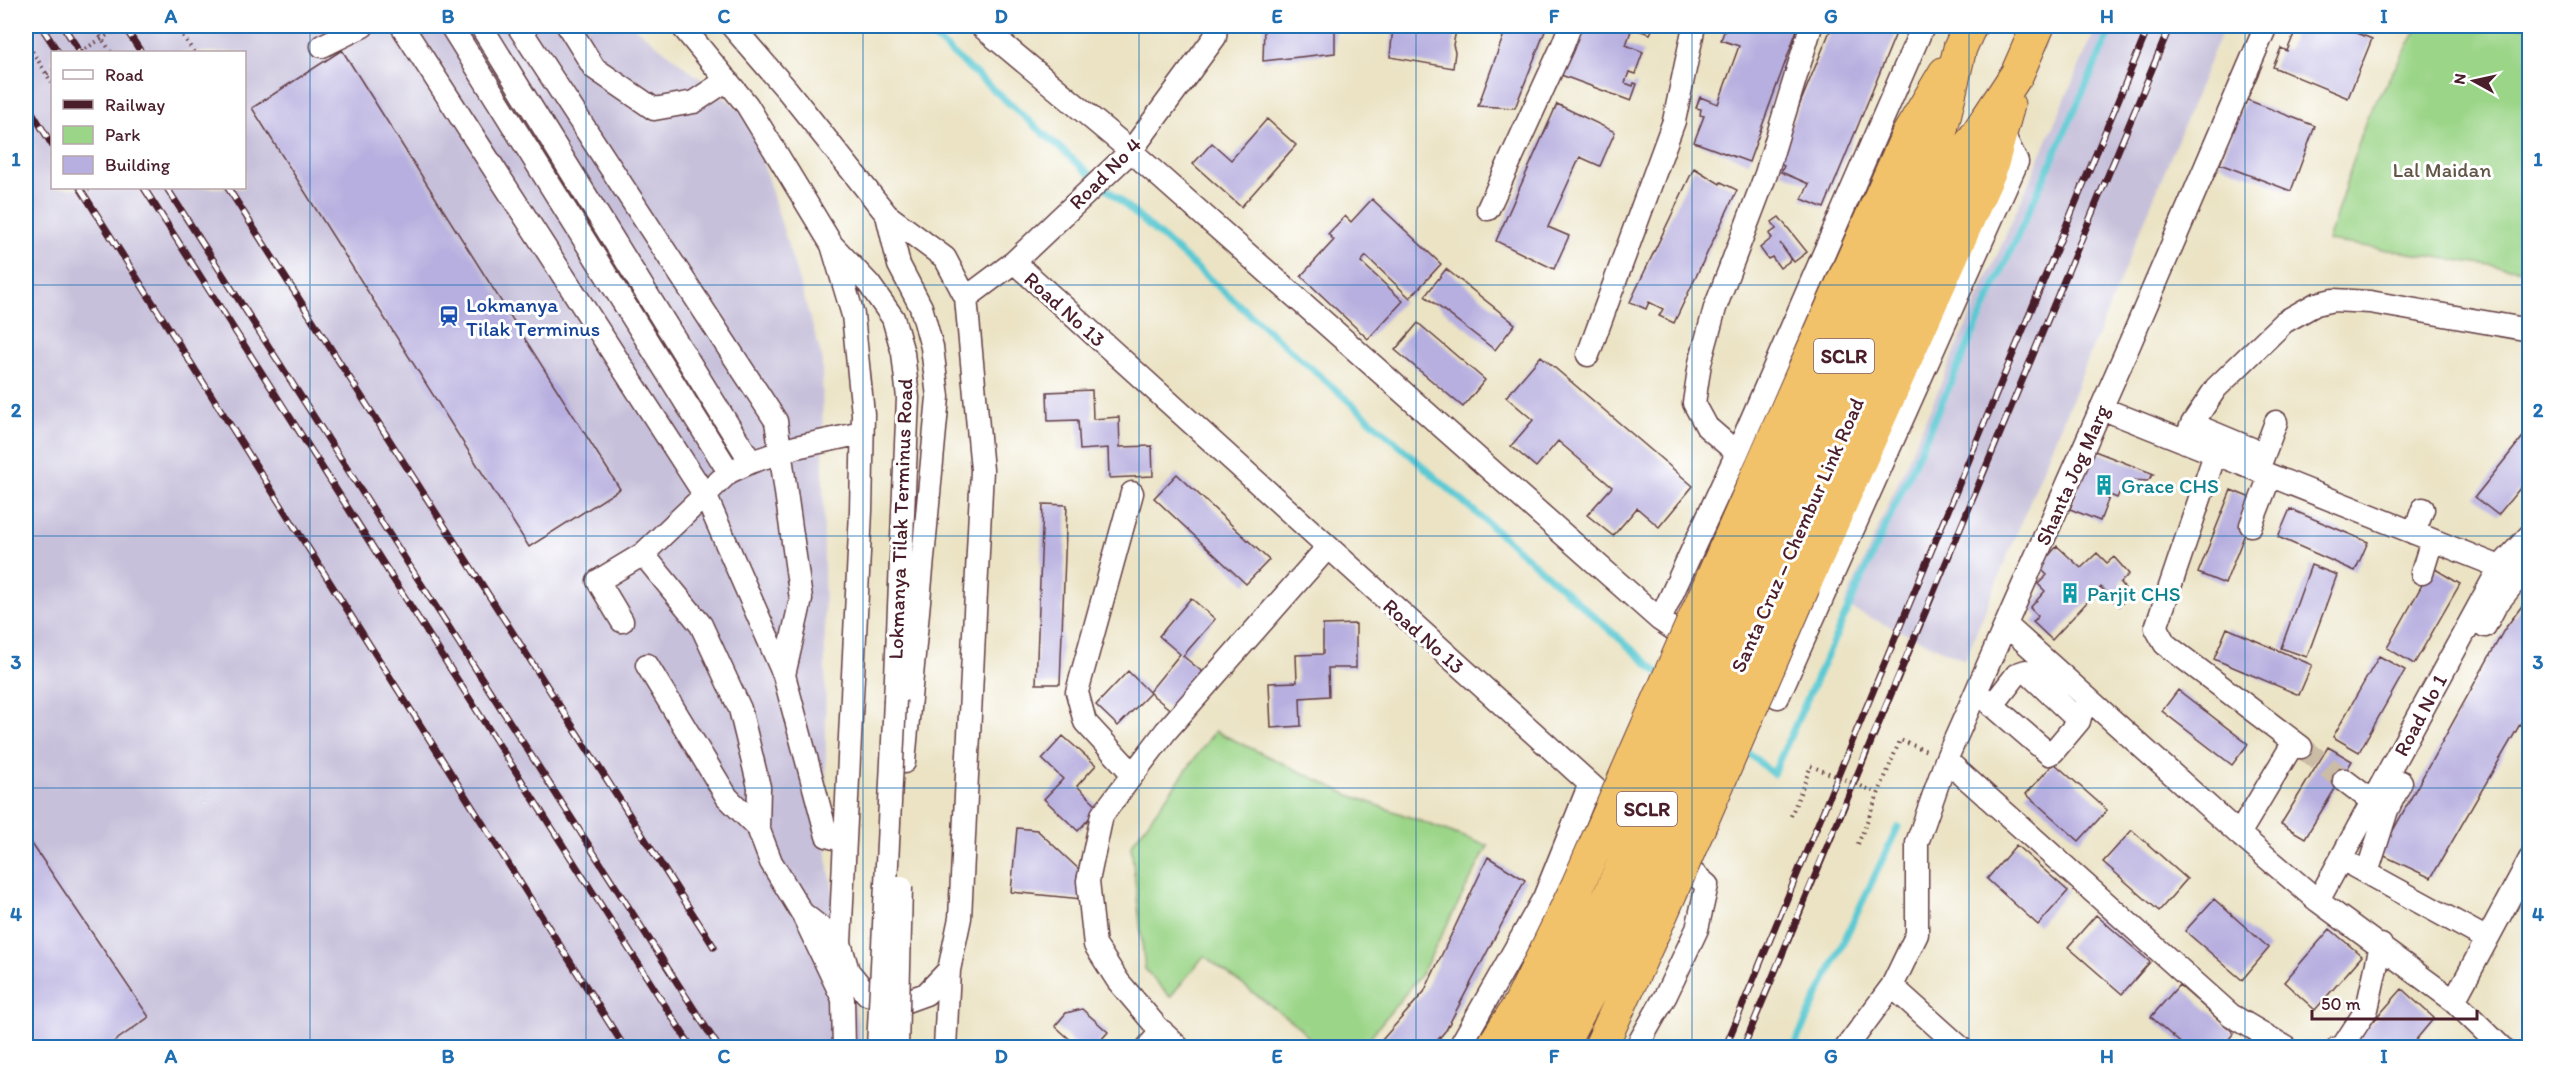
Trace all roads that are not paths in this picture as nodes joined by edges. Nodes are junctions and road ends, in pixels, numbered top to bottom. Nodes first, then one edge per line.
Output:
1 (363, 26) edge
2 (402, 26) edge
3 (451, 26) edge
4 (481, 26) edge
5 (518, 26) edge
6 (568, 26) edge
7 (682, 26) edge
8 (732, 26) edge
9 (981, 26) edge
10 (1216, 26) edge
11 (1570, 26) edge
12 (1694, 26) edge
13 (1811, 26) edge
14 (1923, 26) edge
15 (2038, 26) edge
16 (2266, 26) edge
17 (1965, 37) edge
18 (322, 46) dead end
19 (2017, 74) junction
20 (727, 80) junction
21 (2001, 130) junction
22 (1126, 156) junction
23 (1488, 209) dead end
24 (887, 215) junction
25 (832, 245) junction
26 (1014, 262) junction
27 (966, 298) junction
28 (2529, 330) edge
29 (1588, 355) dead end
30 (2102, 408) junction
31 (2276, 422) dead end
32 (862, 433) junction
33 (2188, 433) junction
34 (781, 452) junction
35 (1737, 453) junction
36 (2215, 454) junction
37 (751, 462) junction
38 (2264, 467) junction
39 (729, 472) junction
40 (1132, 493) dead end
41 (706, 497) junction
42 (2422, 509) dead end
43 (2251, 525) dead end
44 (2529, 535) edge
45 (2423, 537) junction
46 (1327, 548) junction
47 (643, 554) junction
48 (2529, 563) edge
49 (2500, 567) junction
50 (1765, 569) junction
51 (2422, 573) dead end
52 (1660, 620) junction
53 (622, 621) dead end
54 (2006, 626) junction
55 (647, 665) dead end
56 (784, 675) junction
57 (1984, 699) junction
58 (2085, 712) junction
59 (1946, 760) junction
60 (1133, 774) junction
61 (2344, 780) tunnel mouth
62 (1589, 786) junction
63 (2373, 802) junction
64 (758, 828) junction
65 (2239, 834) junction
66 (844, 841) junction
67 (2529, 859) edge
68 (2342, 860) junction
69 (2367, 873) junction
70 (2318, 900) junction
71 (802, 913) junction
72 (2487, 939) junction
73 (840, 943) junction
74 (2381, 945) junction
75 (949, 970) junction
76 (1892, 986) junction
77 (2454, 1001) junction
78 (1154, 1039) edge
79 (844, 1047) edge
80 (878, 1047) edge
81 (897, 1047) edge
82 (945, 1047) edge
83 (1179, 1047) edge
84 (1459, 1047) edge
85 (1492, 1047) edge
86 (1530, 1047) edge
87 (1560, 1047) edge
88 (1600, 1047) edge
89 (1636, 1047) edge
90 (1846, 1047) edge
91 (1961, 1047) edge
92 (2287, 1047) edge
93 (2337, 1047) edge
94 (2502, 1047) edge

1 - 18 street
2 - 41 street
3 - 39 street
4 - 37 street
5 - 34 street
6 - 20 street
7 - 20 street, Lokmanya Tilak Terminus Road
8 - 24 street, Lokmanya Tilak Terminus Road
9 - 22 street
10 - 22 street, Road No 4
11 - 23 street
12 - 29 street
13 - 35 street
14 - 35 street
15 - 19 highway, Santa Cruz – Chembur Link Road / SCLR
16 - 30 street, Shanta Jog Marg
17 - 50 highway, Santa Cruz – Chembur Link Road / SCLR
19 - 21 highway
19 - 50 highway, Santa Cruz – Chembur Link Road / SCLR
20 - 25 street, Lokmanya Tilak Terminus Road
21 - 50 highway
21 - 52 street
22 - 26 street, Road No 4
22 - 52 street
24 - 27 street
24 - 81 street, Lokmanya Tilak Terminus Road, bridge
25 - 32 street
25 - 80 street, Lokmanya Tilak Terminus Road, bridge
26 - 27 street, Road No 4
26 - 46 street, Road No 13
27 - 75 street
28 - 33 street
30 - 33 street
30 - 54 street, Shanta Jog Marg
31 - 38 street
32 - 34 street
32 - 66 street
33 - 36 street
33 - 38 street
34 - 37 street
34 - 56 street
35 - 52 street
36 - 38 street
36 - 65 street
37 - 39 street
38 - 43 street
38 - 45 street
39 - 41 street
40 - 60 street
41 - 47 street
41 - 56 street
42 - 45 street
44 - 49 street, Road No 1
45 - 49 street
45 - 51 street
46 - 60 street
46 - 62 street, Road No 13
47 - 53 street
47 - 64 street
48 - 69 street
49 - 63 street, Road No 1
50 - 85 highway, bridge
50 - 86 highway, Santa Cruz – Chembur Link Road / SCLR, bridge
50 - 87 highway, Santa Cruz – Chembur Link Road / SCLR, bridge
50 - 88 highway, bridge
54 - 57 street, Shanta Jog Marg
54 - 58 street
55 - 64 street
56 - 66 street
57 - 58 street
57 - 58 street
57 - 59 street, Shanta Jog Marg
58 - 65 street
59 - 76 street, Shanta Jog Marg
59 - 92 street
60 - 78 street
61 - 63 street
62 - 84 street
62 - 89 street, Road No 13
63 - 68 street, Road No 1
64 - 71 street
65 - 70 street
66 - 73 street
67 - 72 street
68 - 69 street
68 - 70 street, Road No 1
69 - 72 street
70 - 74 street
71 - 73 street
71 - 79 street
72 - 77 street
73 - 75 street
74 - 77 street
74 - 93 street
75 - 82 street
76 - 90 street
76 - 91 street
77 - 94 street
78 - 83 street

